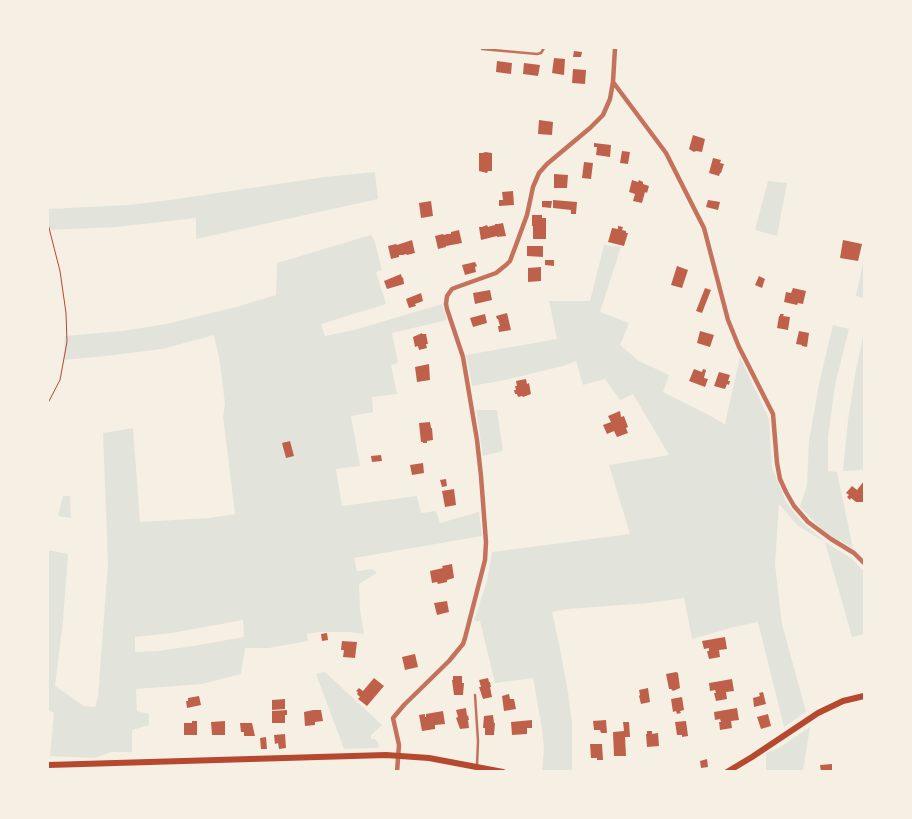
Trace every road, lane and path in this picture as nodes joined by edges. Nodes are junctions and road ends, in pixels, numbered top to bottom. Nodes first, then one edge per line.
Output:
1 (544, 48) edge
2 (615, 48) edge
3 (482, 49) edge
4 (612, 82) junction
5 (48, 224) edge
6 (48, 403) edge
7 (864, 563) edge
8 (475, 694) dead end
9 (864, 696) edge
10 (399, 755) junction
11 (48, 765) edge
12 (477, 766) junction
13 (55, 768) edge
14 (397, 772) edge
15 (503, 772) edge
16 (727, 772) edge

1 - 3 lane
2 - 4 street
4 - 7 street
4 - 10 street
5 - 6 path
8 - 12 lane
9 - 16 main road
10 - 12 main road
10 - 13 main road
10 - 14 street
11 - 13 main road
12 - 15 main road

